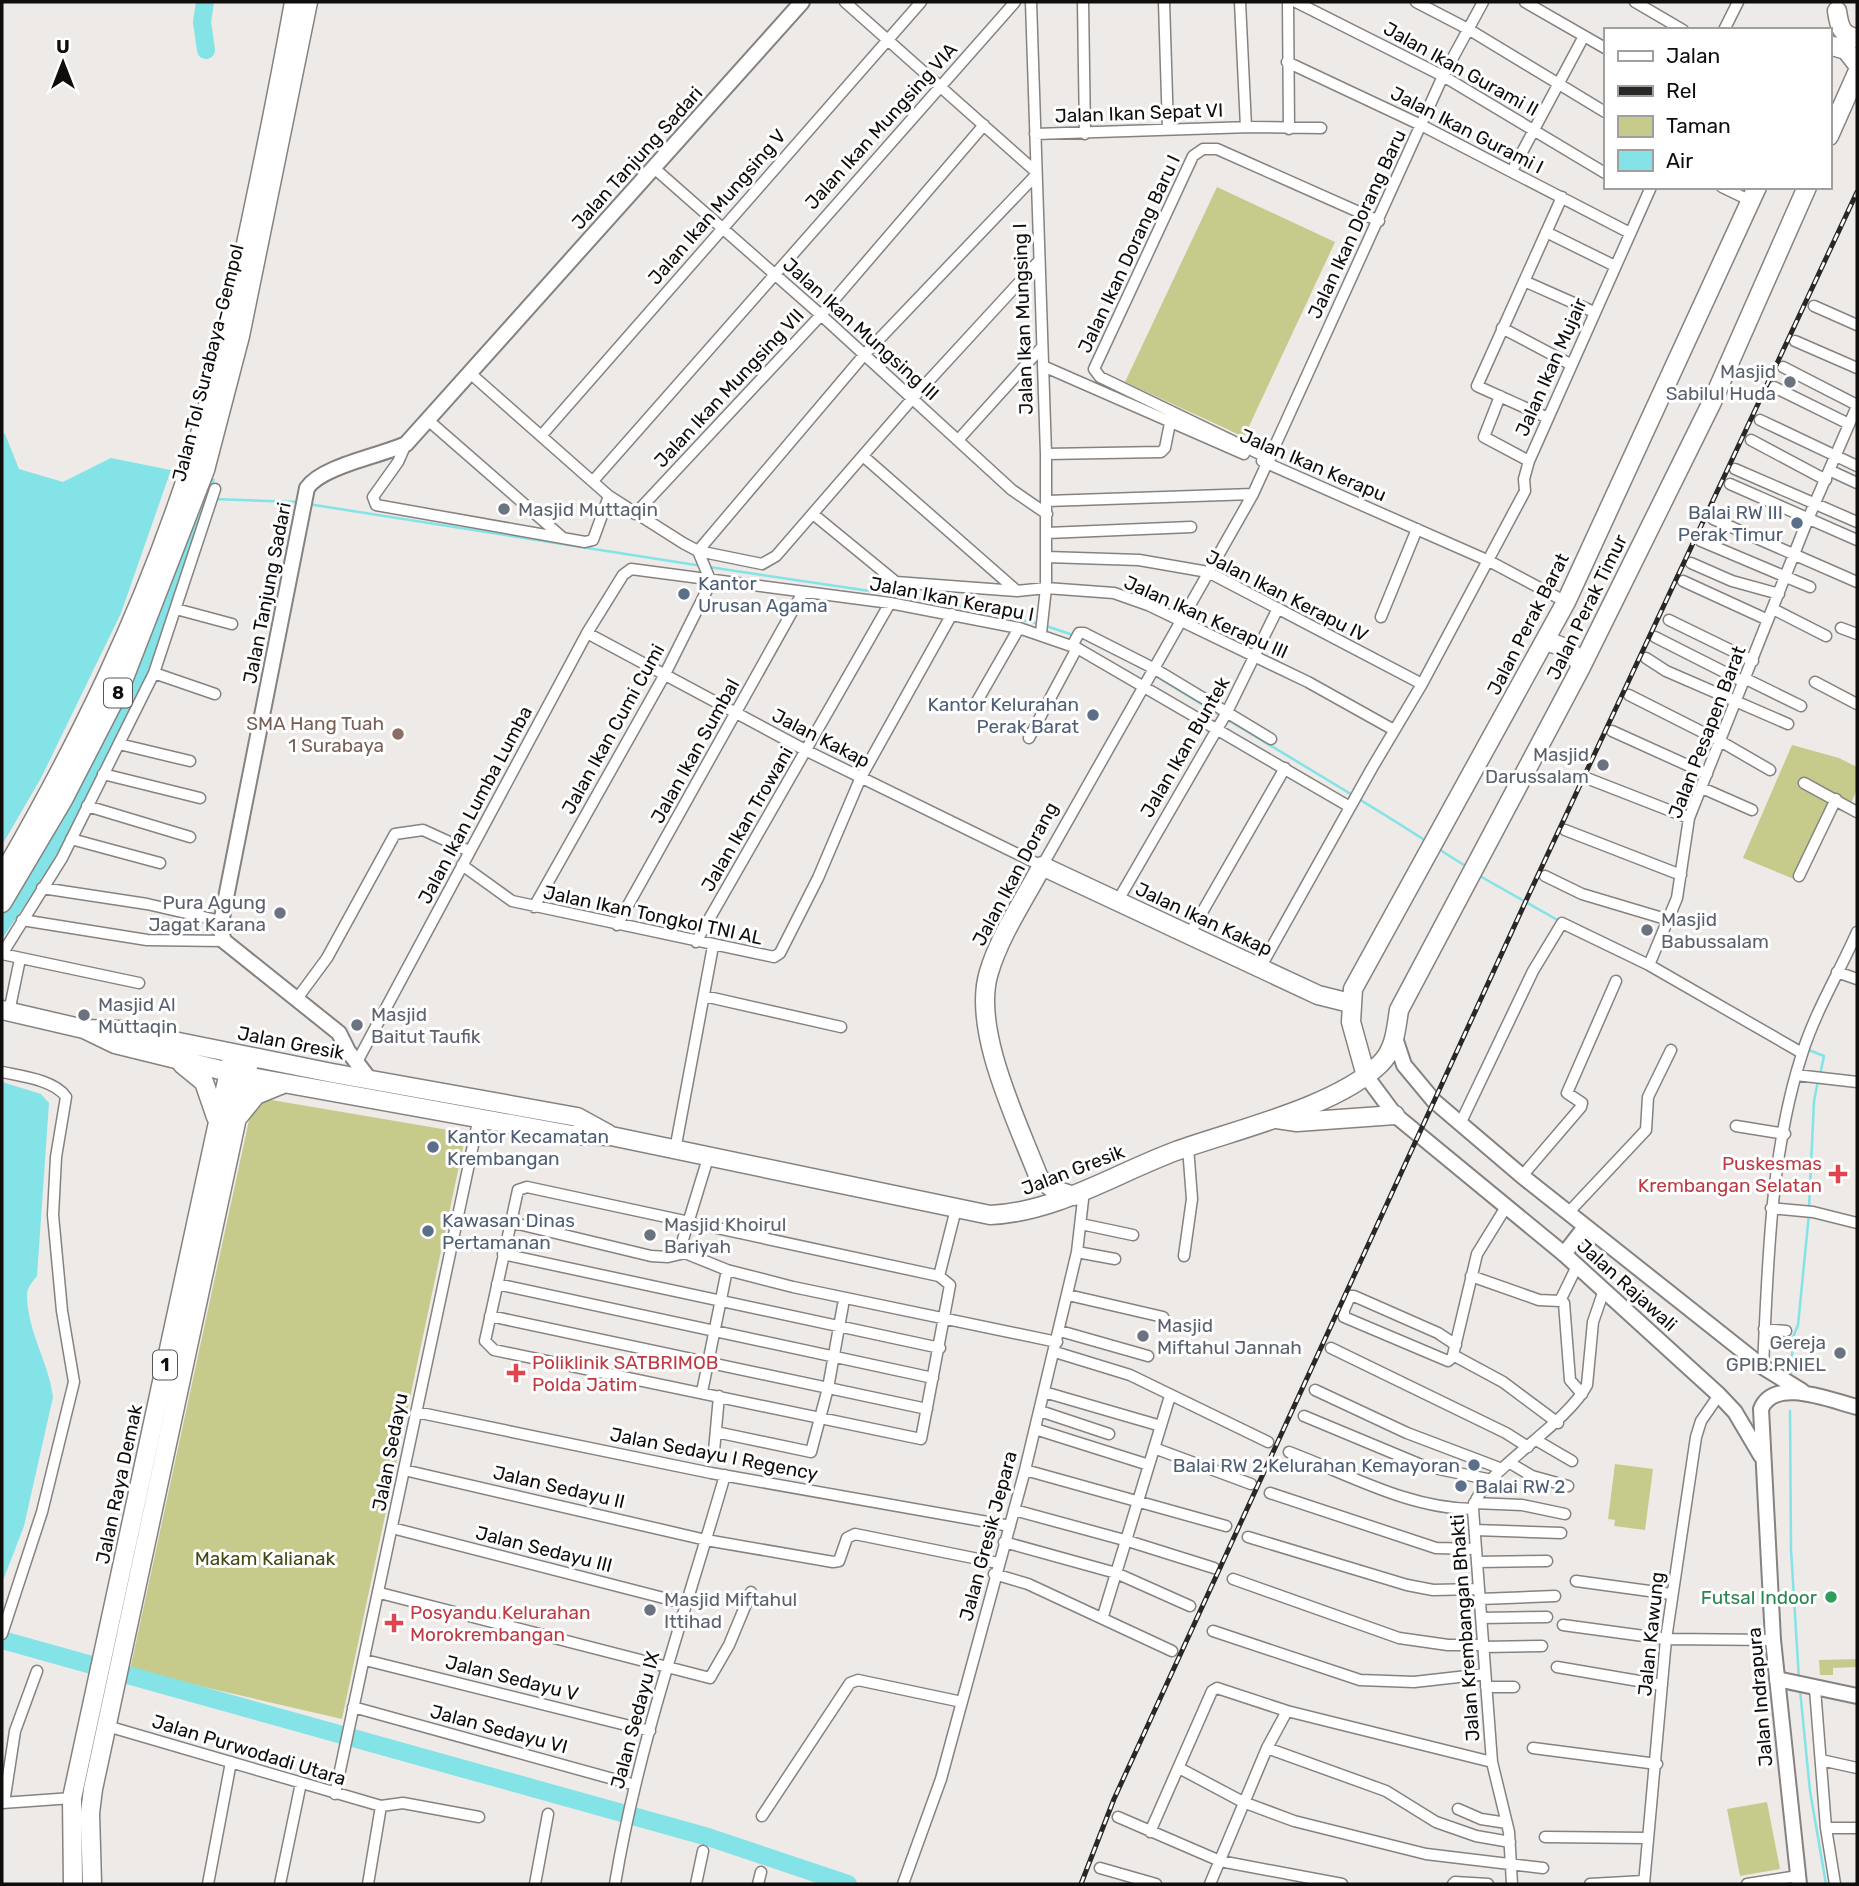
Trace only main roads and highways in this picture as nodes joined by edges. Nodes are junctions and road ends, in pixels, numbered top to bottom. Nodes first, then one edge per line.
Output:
1 (294, 2) edge
2 (308, 2) edge
3 (802, 2) edge
4 (1839, 7) edge
5 (1830, 28) edge
6 (1857, 38) edge
7 (1831, 46) edge
8 (1857, 64) edge
9 (1857, 73) edge
10 (1831, 132) edge
11 (1806, 189) edge
12 (1754, 194) edge
13 (198, 468) junction
14 (1545, 642) junction
15 (1581, 667) junction
16 (1042, 866) joint
17 (2, 876) edge
18 (2, 903) edge
19 (1350, 1003) junction
20 (5, 1011) edge
21 (83, 1029) junction
22 (1395, 1038) junction
23 (241, 1055) junction
24 (353, 1057) junction
25 (177, 1061) junction
26 (332, 1073) junction
27 (237, 1074) junction
28 (1366, 1076) junction
29 (370, 1080) junction
30 (286, 1083) junction
31 (1395, 1115) junction
32 (1273, 1118) junction
33 (226, 1122) junction
34 (611, 1136) junction
35 (1039, 1178) junction
36 (1079, 1193) junction
37 (1023, 1212) junction
38 (1585, 1227) junction
39 (1564, 1254) junction
40 (1809, 1395) junction
41 (1857, 1407) edge
42 (1764, 1464) junction
43 (127, 1589) junction
44 (1777, 1679) junction
45 (1857, 1696) edge
46 (1799, 1880) edge
47 (73, 1884) edge
48 (92, 1884) edge

1 - 13 highway, Jalan Tol Surabaya–Gempol / 8
2 - 13 highway, Jalan Tol Surabaya–Gempol / 8
3 - 24 main road, Jalan Tanjung Sadari
4 - 5 highway
4 - 6 highway
7 - 8 highway
9 - 10 highway
11 - 15 highway, Jalan Perak Timur
12 - 14 highway, Jalan Perak Barat
13 - 17 highway, Jalan Tol Surabaya–Gempol / 8
13 - 18 highway, Jalan Tol Surabaya–Gempol / 8
14 - 15 highway
14 - 19 highway, Jalan Perak Barat
15 - 22 highway, Jalan Perak Timur
16 - 19 highway, Jalan Ikan Kakap
16 - 35 highway, Jalan Ikan Dorang
19 - 28 highway
20 - 21 highway, Jalan Gresik
21 - 23 highway, Jalan Gresik
21 - 25 highway, Jalan Gresik
22 - 28 highway, Jalan Gresik
22 - 38 main road, Jalan Rajawali
23 - 26 highway, Jalan Gresik
23 - 27 highway, Jalan Raya Demak
24 - 26 main road
24 - 29 main road
25 - 27 highway, Jalan Gresik
25 - 33 highway
26 - 29 highway, Jalan Gresik
27 - 30 highway, Jalan Gresik
27 - 33 highway, Jalan Raya Demak / 1
28 - 31 main road, Jalan Rajawali
28 - 32 highway, Jalan Gresik
29 - 34 highway, Jalan Gresik
30 - 33 highway
30 - 34 highway, Jalan Gresik
31 - 32 highway
31 - 39 main road, Jalan Rajawali
32 - 36 highway, Jalan Gresik
33 - 43 highway, Jalan Raya Demak / 1
34 - 37 highway, Jalan Gresik
35 - 36 highway
35 - 37 highway
36 - 37 highway, Jalan Gresik
38 - 39 main road
38 - 40 main road, Jalan Rajawali
39 - 42 main road, Jalan Rajawali
40 - 41 main road, Jalan Rajawali
40 - 42 main road, Jalan Rajawali
42 - 44 main road, Jalan Indrapura
43 - 47 highway, Jalan Raya Demak / 1
43 - 48 highway, Jalan Raya Demak / 1
44 - 45 main road
44 - 46 main road, Jalan Indrapura

